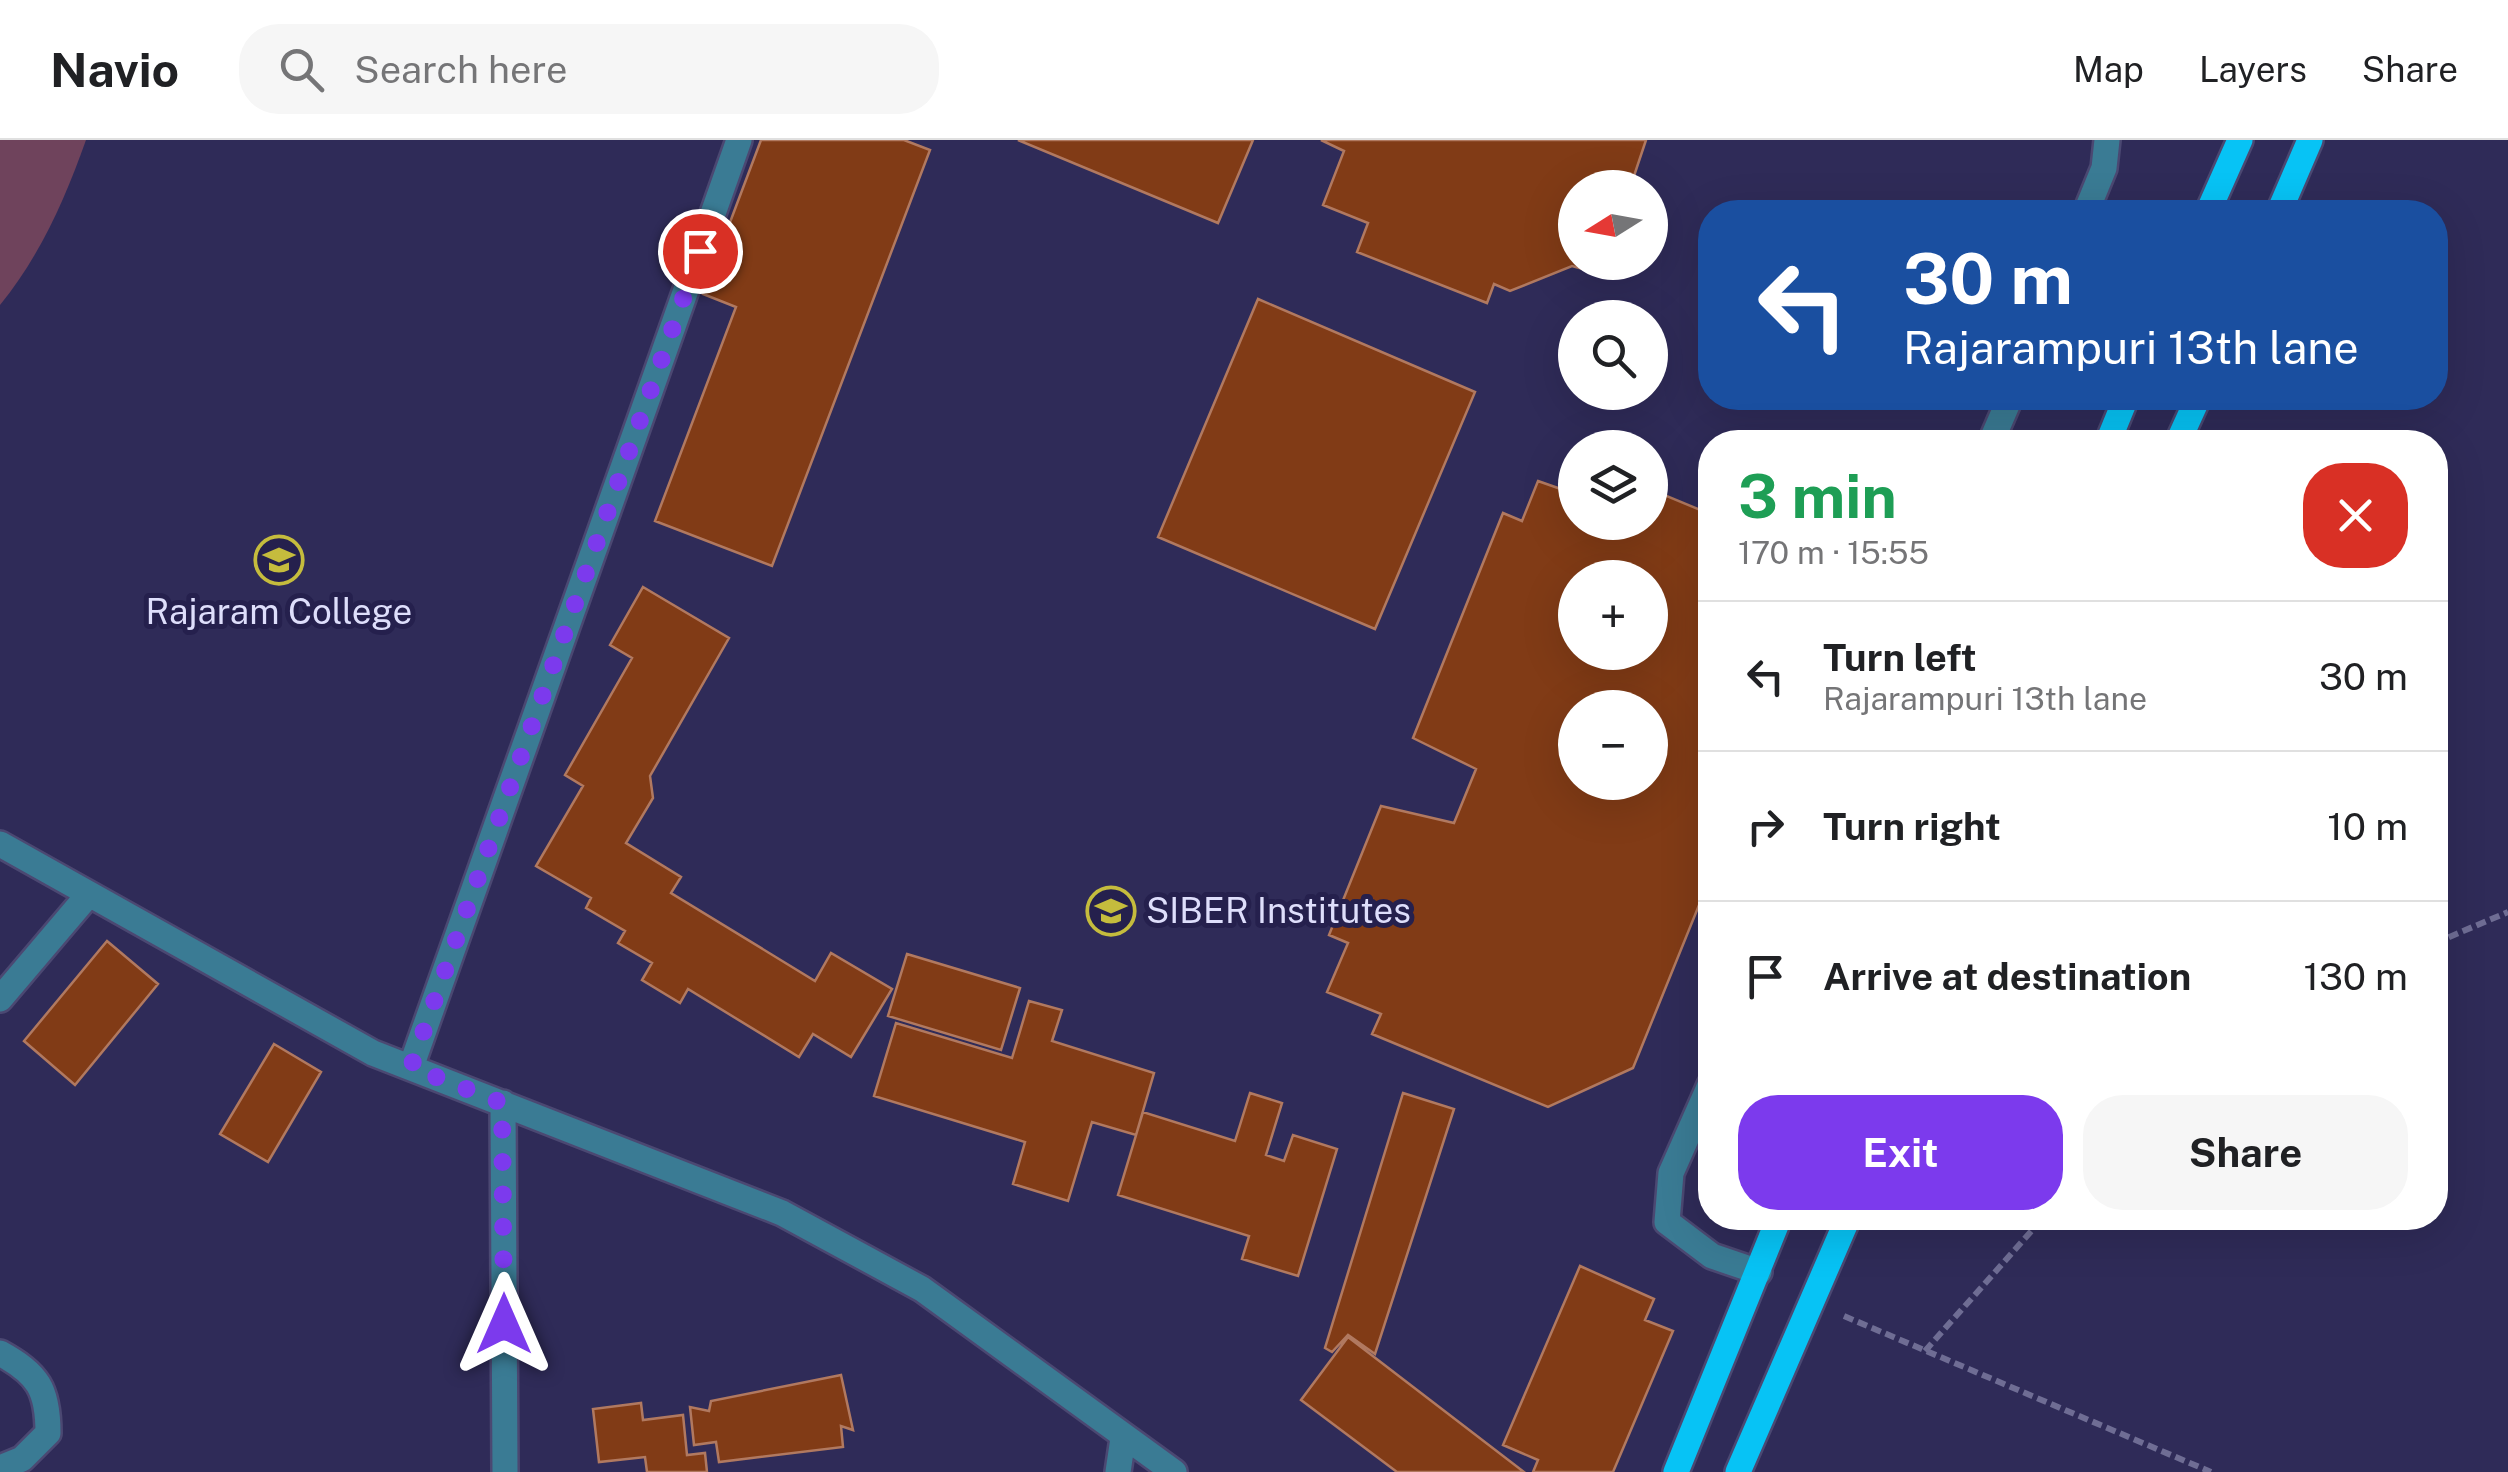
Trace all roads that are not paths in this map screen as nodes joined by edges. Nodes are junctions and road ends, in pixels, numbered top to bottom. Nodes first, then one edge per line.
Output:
1 (739, 140) edge
2 (2107, 140) edge
3 (2240, 140) edge
4 (2310, 140) edge
5 (2091, 200) edge
6 (2213, 200) edge
7 (2284, 200) edge
8 (0, 844) edge
9 (89, 894) junction
10 (0, 998) edge
11 (411, 1067) junction
12 (502, 1103) junction
13 (1698, 1113) edge
14 (1775, 1230) edge
15 (1843, 1230) edge
16 (1759, 1272) junction
17 (0, 1353) edge
18 (1123, 1438) junction
19 (0, 1468) edge
20 (505, 1472) edge
21 (1118, 1472) edge
22 (1174, 1472) edge
23 (1676, 1472) edge
24 (1738, 1472) edge

1 - 11 street
2 - 5 street
3 - 6 main road
4 - 7 main road
8 - 9 street
9 - 10 street
9 - 11 street
11 - 12 street
12 - 18 street
12 - 20 street
13 - 16 street
14 - 16 main road
15 - 24 main road
16 - 23 main road
17 - 19 street
18 - 21 street
18 - 22 street

